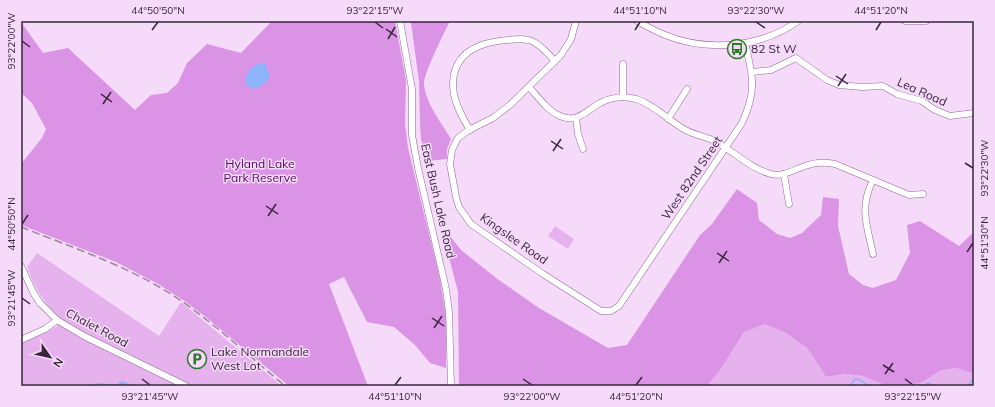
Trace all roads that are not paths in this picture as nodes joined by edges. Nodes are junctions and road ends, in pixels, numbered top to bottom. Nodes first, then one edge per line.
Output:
1 (400, 21) edge
2 (404, 21) edge
3 (576, 21) edge
4 (637, 21) edge
5 (798, 21) edge
6 (905, 21) edge
7 (926, 21) edge
8 (401, 30) junction
9 (745, 43) junction
10 (555, 61) junction
11 (623, 64) dead end
12 (752, 72) junction
13 (529, 88) junction
14 (687, 89) dead end
15 (623, 97) junction
16 (974, 114) edge
17 (576, 118) junction
18 (668, 119) junction
19 (470, 130) junction
20 (725, 148) junction
21 (584, 149) dead end
22 (784, 174) junction
23 (873, 180) junction
24 (923, 194) dead end
25 (789, 204) dead end
26 (873, 254) dead end
27 (21, 266) edge
28 (611, 311) joint
29 (57, 320) junction
30 (21, 340) edge
31 (186, 386) edge
32 (451, 386) edge

1 - 8 street, East Bush Lake Road
2 - 8 street
3 - 10 street
4 - 9 street
5 - 9 street
6 - 7 street
8 - 32 street, East Bush Lake Road
9 - 12 street, West 82nd Street
10 - 13 street
10 - 19 street
11 - 15 street
12 - 16 street, Lea Road
12 - 20 street, West 82nd Street
13 - 17 street
13 - 19 street
14 - 18 street
15 - 17 street
15 - 18 street
17 - 21 street
18 - 20 street
19 - 28 street, Kingslee Road
20 - 22 street
20 - 28 street, West 82nd Street
22 - 23 street
22 - 25 street
23 - 24 street
23 - 26 street
27 - 29 street, Chalet Road
29 - 30 street
29 - 31 street, Chalet Road

